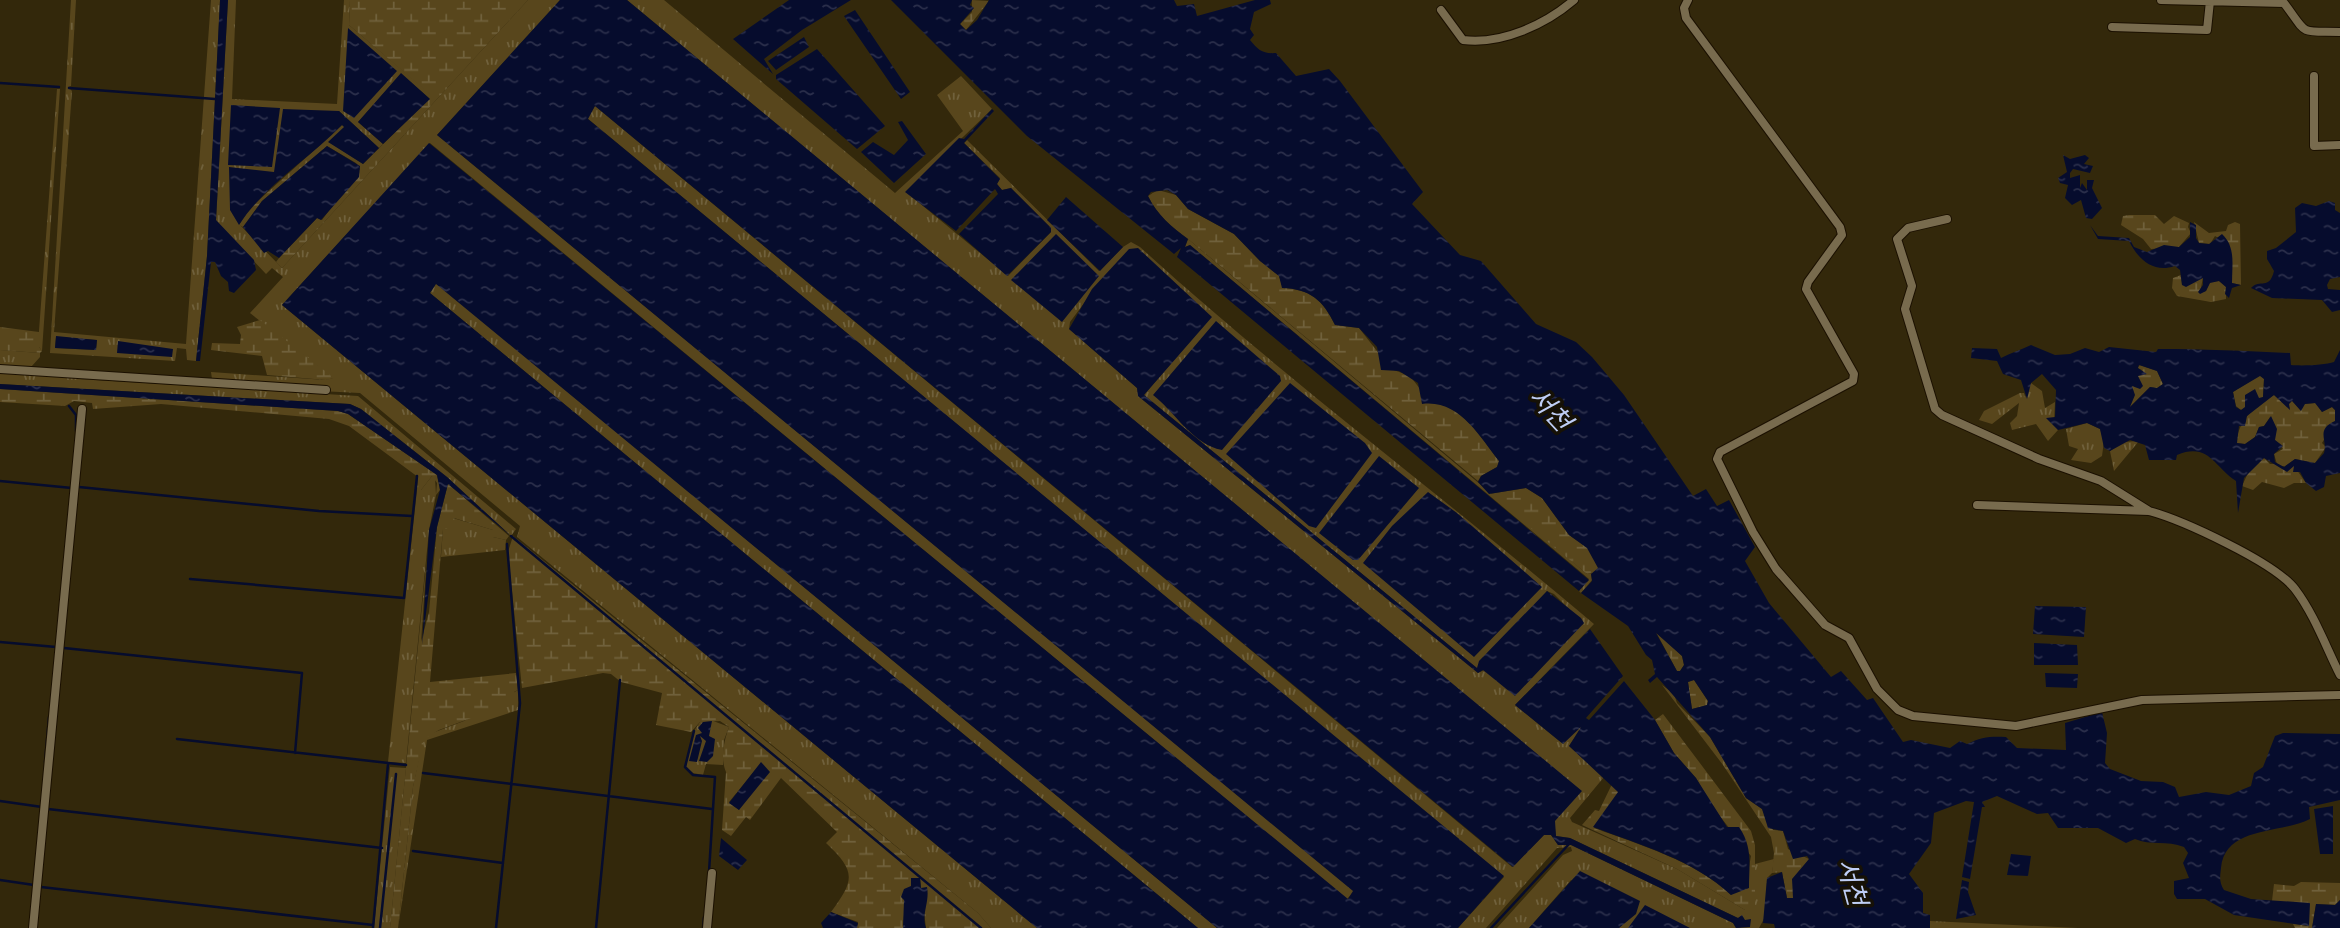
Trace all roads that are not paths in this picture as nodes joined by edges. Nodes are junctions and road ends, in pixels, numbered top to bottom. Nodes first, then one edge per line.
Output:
1 (1574, 0) edge
2 (1688, 0) edge
3 (2161, 0) edge
4 (2210, 1) edge
5 (1441, 10) dead end
6 (2112, 27) dead end
7 (2340, 32) edge
8 (2314, 76) dead end
9 (2340, 145) edge
10 (1947, 219) dead end
11 (0, 369) edge
12 (326, 390) dead end
13 (82, 409) dead end
14 (1977, 505) dead end
15 (2149, 511) junction
16 (2340, 675) edge
17 (2340, 695) edge
18 (712, 873) dead end
19 (33, 928) edge
20 (707, 928) edge

1 - 5 street
2 - 17 street
3 - 4 street
4 - 6 street
4 - 7 street
8 - 9 street
10 - 15 street
11 - 12 street
13 - 19 street
14 - 15 street
15 - 16 street
18 - 20 street

